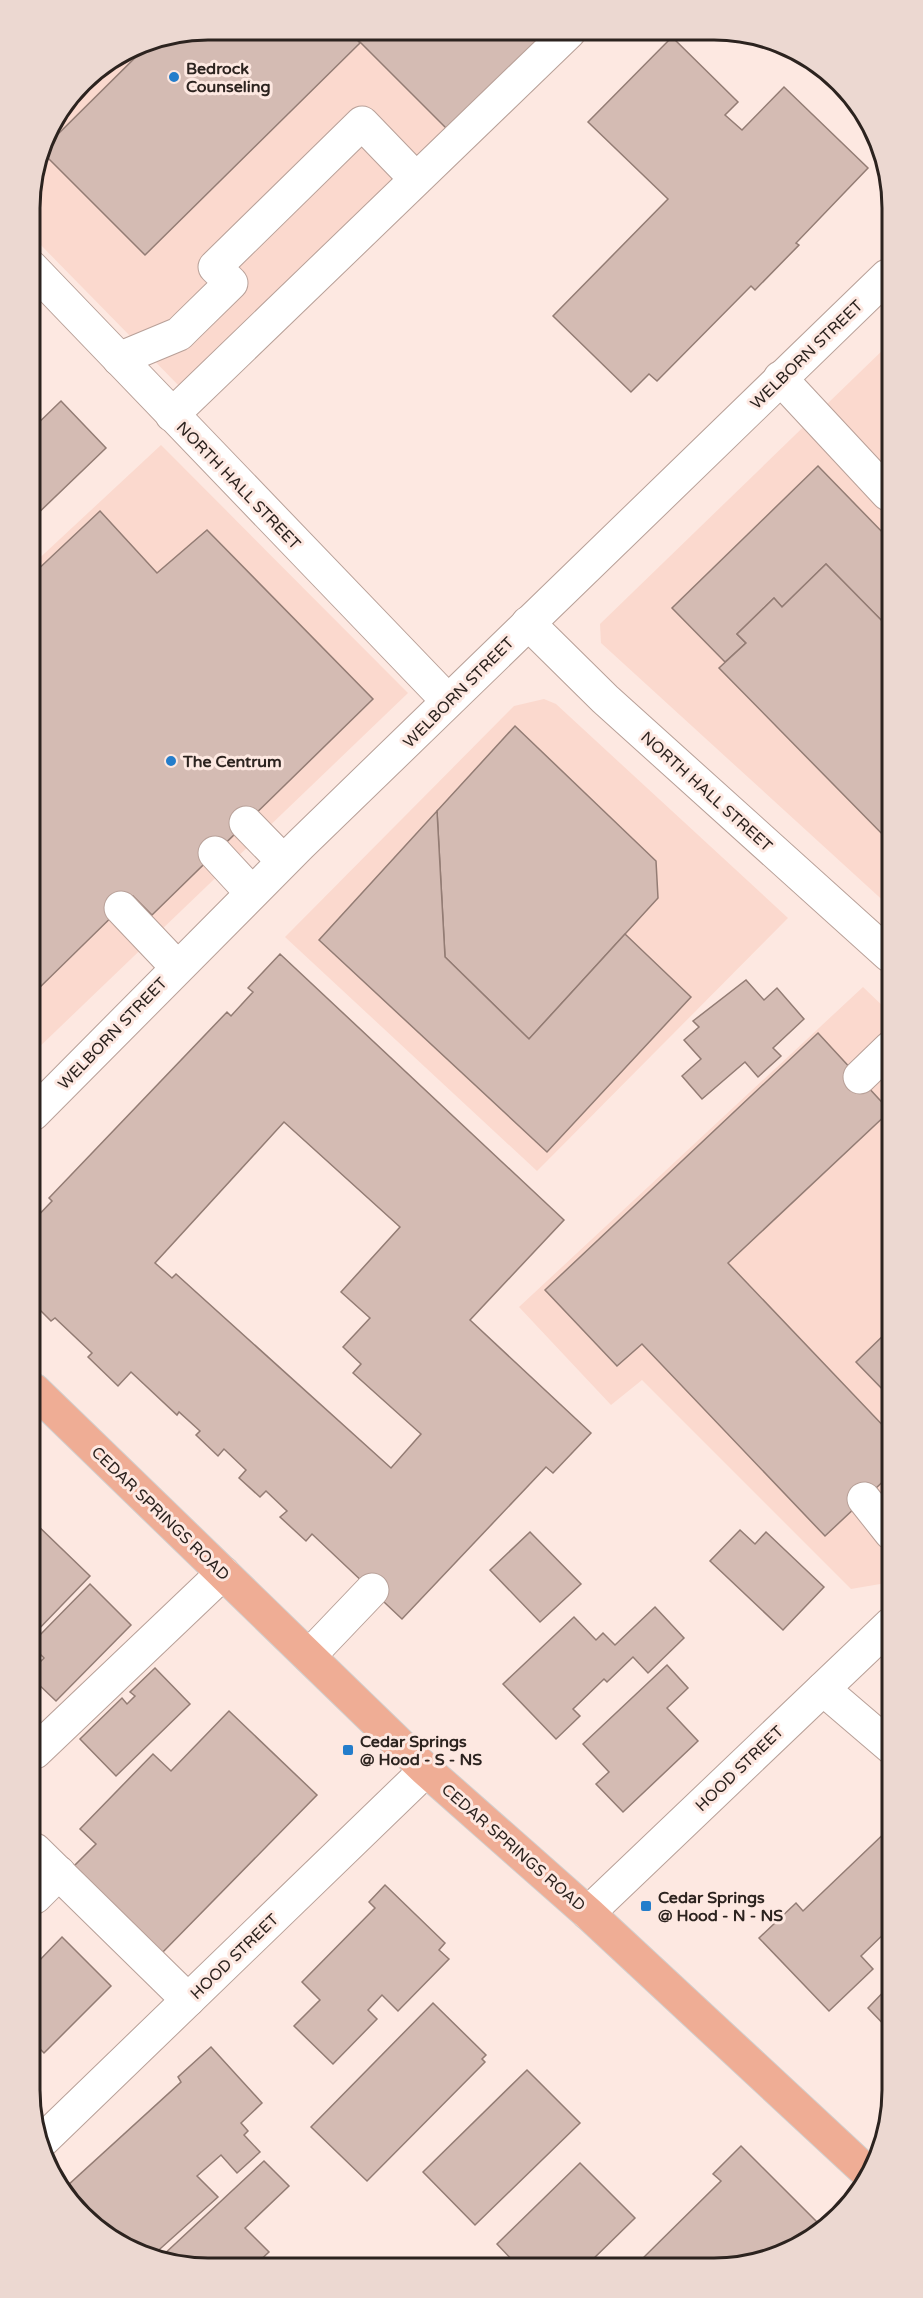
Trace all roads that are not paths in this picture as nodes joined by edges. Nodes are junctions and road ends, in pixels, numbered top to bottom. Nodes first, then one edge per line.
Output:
1 (560, 40) edge
2 (416, 179) junction
3 (41, 278) edge
4 (882, 281) edge
5 (118, 359) junction
6 (780, 378) junction
7 (172, 415) junction
8 (882, 488) edge
9 (528, 623) junction
10 (448, 701) junction
11 (246, 823) dead end
12 (216, 853) dead end
13 (283, 861) junction
14 (251, 892) junction
15 (121, 908) dead end
16 (882, 949) edge
17 (177, 967) junction
18 (882, 1056) edge
19 (860, 1077) dead end
20 (41, 1106) edge
21 (41, 1397) edge
22 (864, 1499) dead end
23 (882, 1522) edge
24 (223, 1573) junction
25 (372, 1590) dead end
26 (882, 1633) edge
27 (309, 1656) junction
28 (823, 1689) junction
29 (882, 1739) edge
30 (41, 1746) edge
31 (426, 1770) junction
32 (41, 1856) edge
33 (59, 1874) junction
34 (41, 1891) edge
35 (588, 1912) junction
36 (188, 2000) junction
37 (47, 2136) edge
38 (863, 2168) edge

1 - 2 street
2 - 5 street
2 - 7 street
3 - 5 street, NORTH HALL STREET
4 - 6 street, WELBORN STREET
5 - 7 street, NORTH HALL STREET
6 - 8 street
6 - 9 street, WELBORN STREET
7 - 10 street, NORTH HALL STREET
9 - 10 street, WELBORN STREET
9 - 16 street, NORTH HALL STREET
10 - 13 street, WELBORN STREET
11 - 13 street
12 - 14 street
13 - 14 street, WELBORN STREET
14 - 17 street, WELBORN STREET
15 - 17 street
17 - 20 street, WELBORN STREET
18 - 19 street
21 - 24 main road, CEDAR SPRINGS ROAD
22 - 23 street
24 - 27 main road, CEDAR SPRINGS ROAD
24 - 30 street
25 - 27 street
26 - 28 street, HOOD STREET
27 - 31 main road, CEDAR SPRINGS ROAD
28 - 29 street
28 - 35 street, HOOD STREET
31 - 35 main road, CEDAR SPRINGS ROAD
31 - 36 street, HOOD STREET
32 - 33 street
33 - 34 street
33 - 36 street
35 - 38 main road, CEDAR SPRINGS ROAD
36 - 37 street, HOOD STREET

